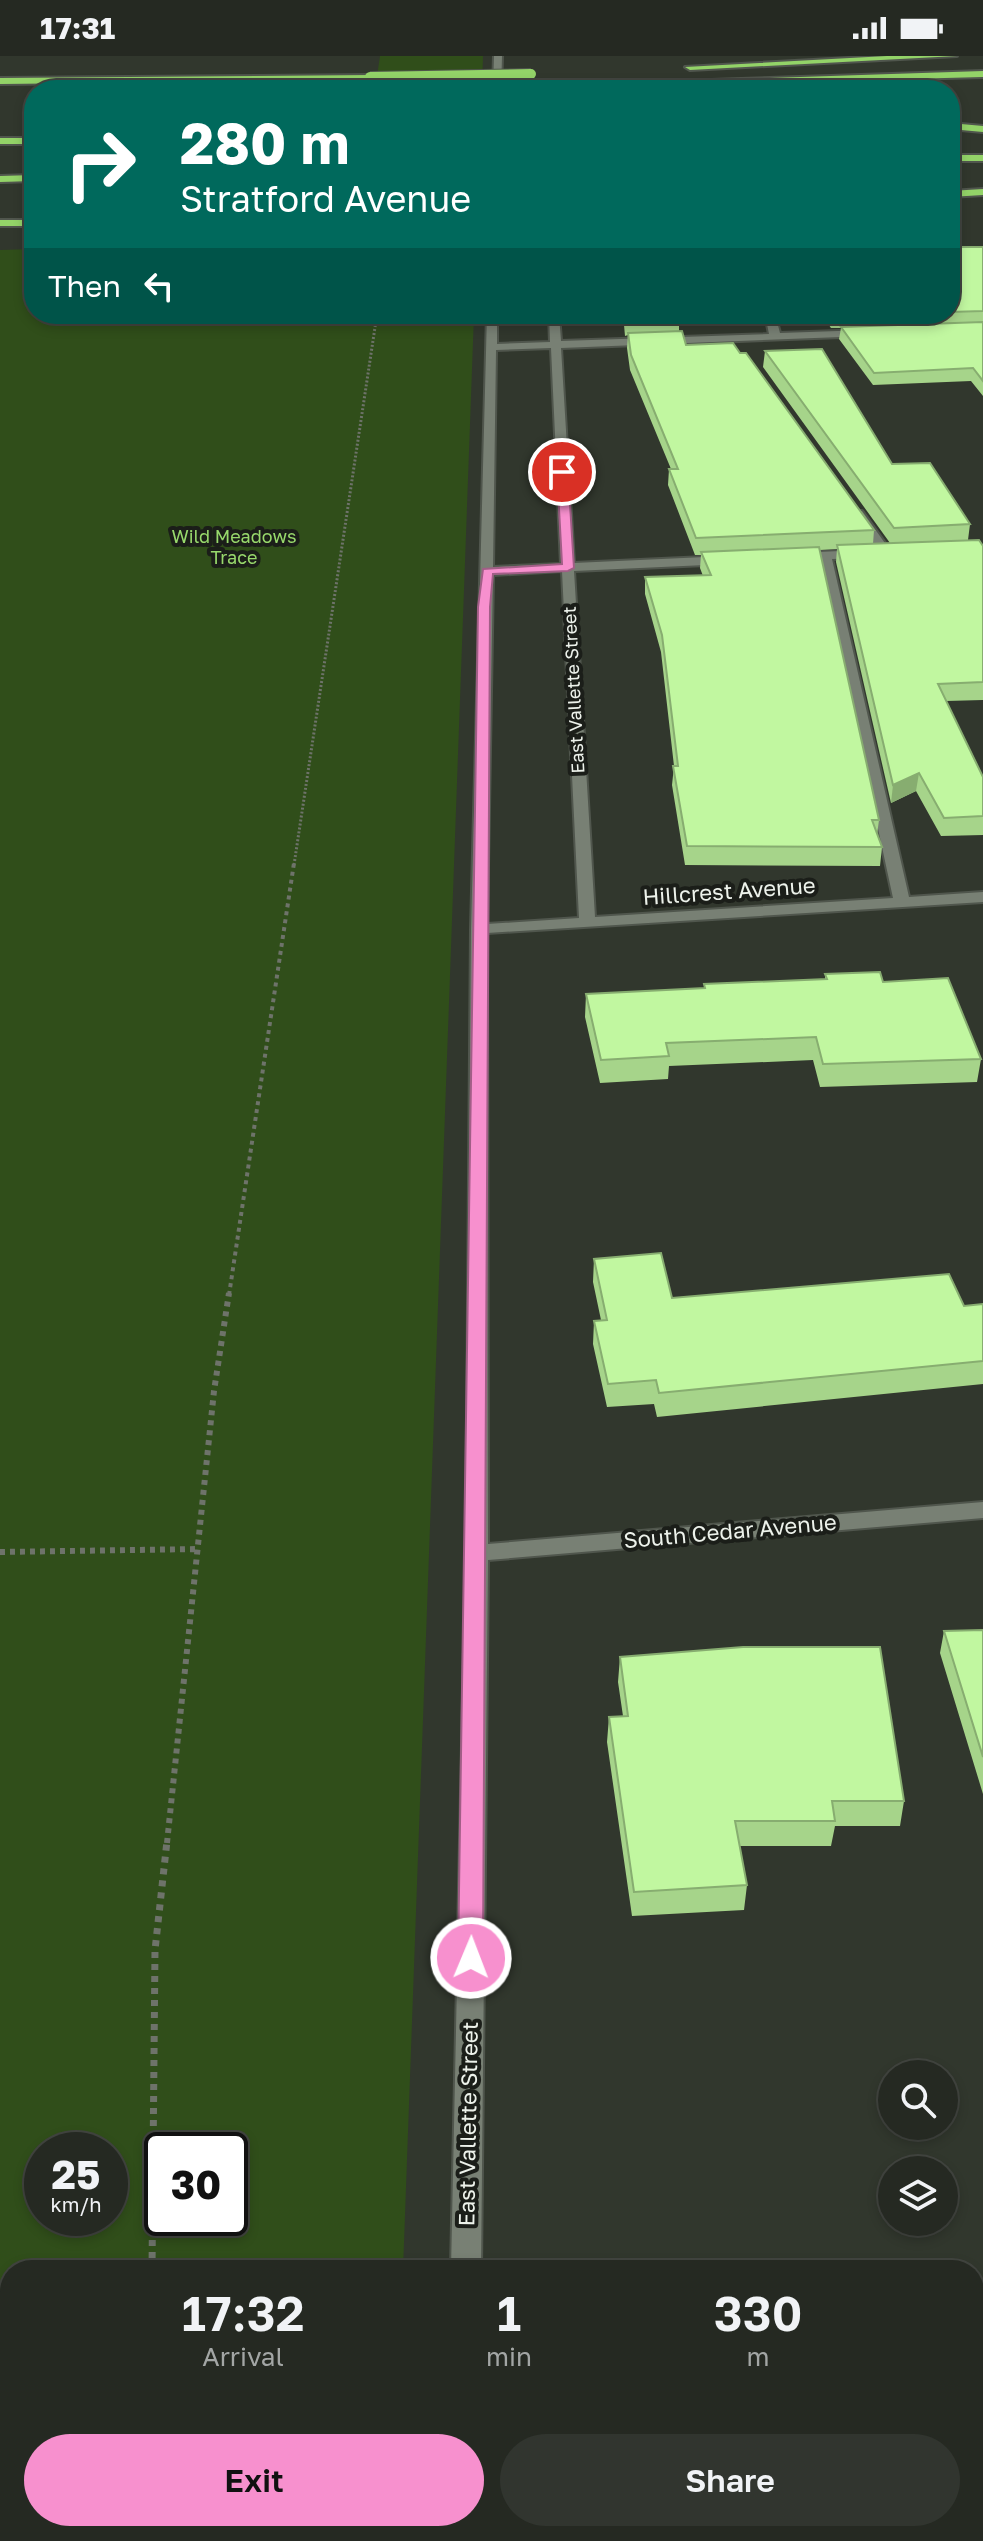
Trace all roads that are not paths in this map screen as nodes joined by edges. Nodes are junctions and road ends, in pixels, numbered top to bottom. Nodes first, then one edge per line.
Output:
1 (498, 56) edge
2 (952, 56) edge
3 (983, 64) edge
4 (546, 73) dead end
5 (983, 74) edge
6 (92, 80) edge
7 (497, 80) edge
8 (802, 80) edge
9 (0, 81) edge
10 (24, 81) edge
11 (960, 127) edge
12 (983, 129) edge
13 (983, 137) edge
14 (960, 138) edge
15 (0, 141) edge
16 (24, 141) edge
17 (960, 158) edge
18 (983, 158) edge
19 (24, 178) edge
20 (0, 179) edge
21 (983, 192) edge
22 (960, 193) edge
23 (983, 205) edge
24 (960, 206) edge
25 (0, 223) edge
26 (24, 223) edge
27 (492, 324) edge
28 (554, 324) edge
29 (772, 324) edge
30 (879, 332) edge
31 (775, 336) junction
32 (733, 338) junction
33 (555, 344) junction
34 (491, 347) junction
35 (742, 350) edge
36 (850, 503) edge
37 (825, 556) junction
38 (780, 558) edge
39 (734, 560) edge
40 (568, 568) junction
41 (487, 571) junction
42 (983, 897) edge
43 (902, 902) junction
44 (587, 922) junction
45 (479, 929) junction
46 (983, 1510) edge
47 (477, 1553) junction
48 (466, 2260) edge

1 - 7 street
2 - 3 highway
4 - 6 highway, bridge
5 - 8 highway
9 - 10 highway, bridge
11 - 12 highway
13 - 14 highway
15 - 16 highway
17 - 18 highway
19 - 20 highway
21 - 22 highway
23 - 24 highway
25 - 26 highway
27 - 34 street, East Vallette Street
28 - 33 street, East Vallette Street
29 - 31 street
30 - 31 street
31 - 32 street
32 - 33 street
32 - 35 street
33 - 34 street
33 - 40 street, East Vallette Street
34 - 41 street, East Vallette Street
36 - 37 street
37 - 38 street
37 - 43 street
39 - 40 street
40 - 41 street
40 - 44 street, East Vallette Street
41 - 45 street, East Vallette Street
42 - 43 street, Hillcrest Avenue
43 - 44 street, Hillcrest Avenue
44 - 45 street, Hillcrest Avenue
45 - 47 street, East Vallette Street
46 - 47 street, South Cedar Avenue
47 - 48 street, East Vallette Street

